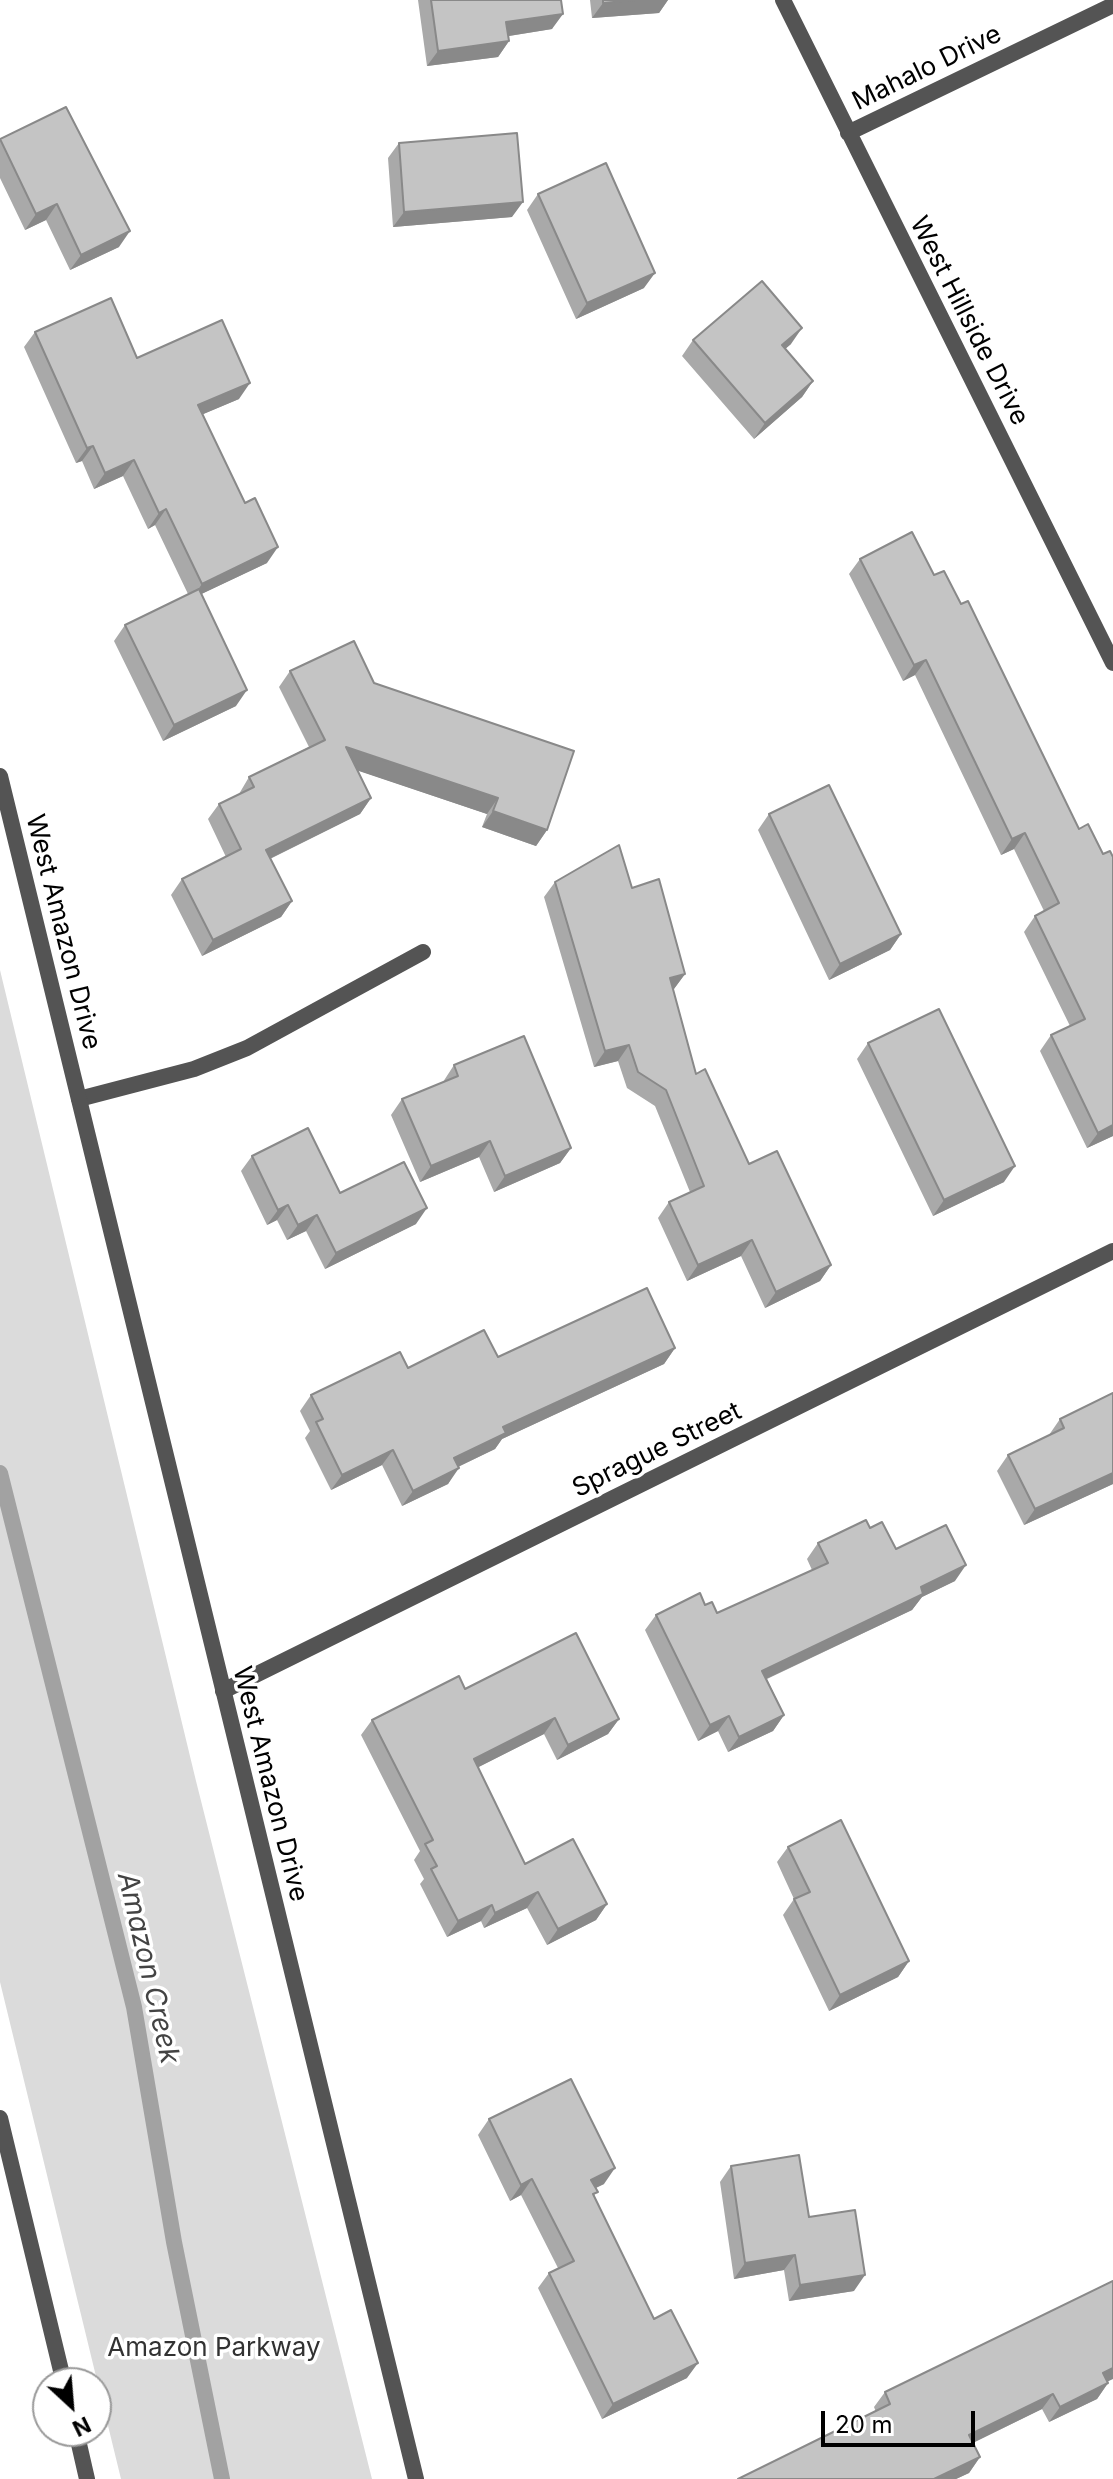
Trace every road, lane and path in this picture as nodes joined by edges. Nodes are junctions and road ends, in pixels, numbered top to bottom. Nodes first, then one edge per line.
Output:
1 (783, 0) edge
2 (1113, 5) edge
3 (848, 133) junction
4 (1113, 663) edge
5 (0, 776) edge
6 (423, 952) dead end
7 (79, 1099) junction
8 (1113, 1251) edge
9 (223, 1691) junction
10 (0, 2118) edge
11 (60, 2367) edge
12 (80, 2447) edge
13 (87, 2479) edge
14 (416, 2479) edge

1 - 3 street, West Hillside Drive
2 - 3 street, Mahalo Drive
3 - 4 street, West Hillside Drive
5 - 7 street, West Amazon Drive
6 - 7 street
7 - 9 street, West Amazon Drive
8 - 9 street, Sprague Street
9 - 14 street, West Amazon Drive
10 - 11 street
12 - 13 street

